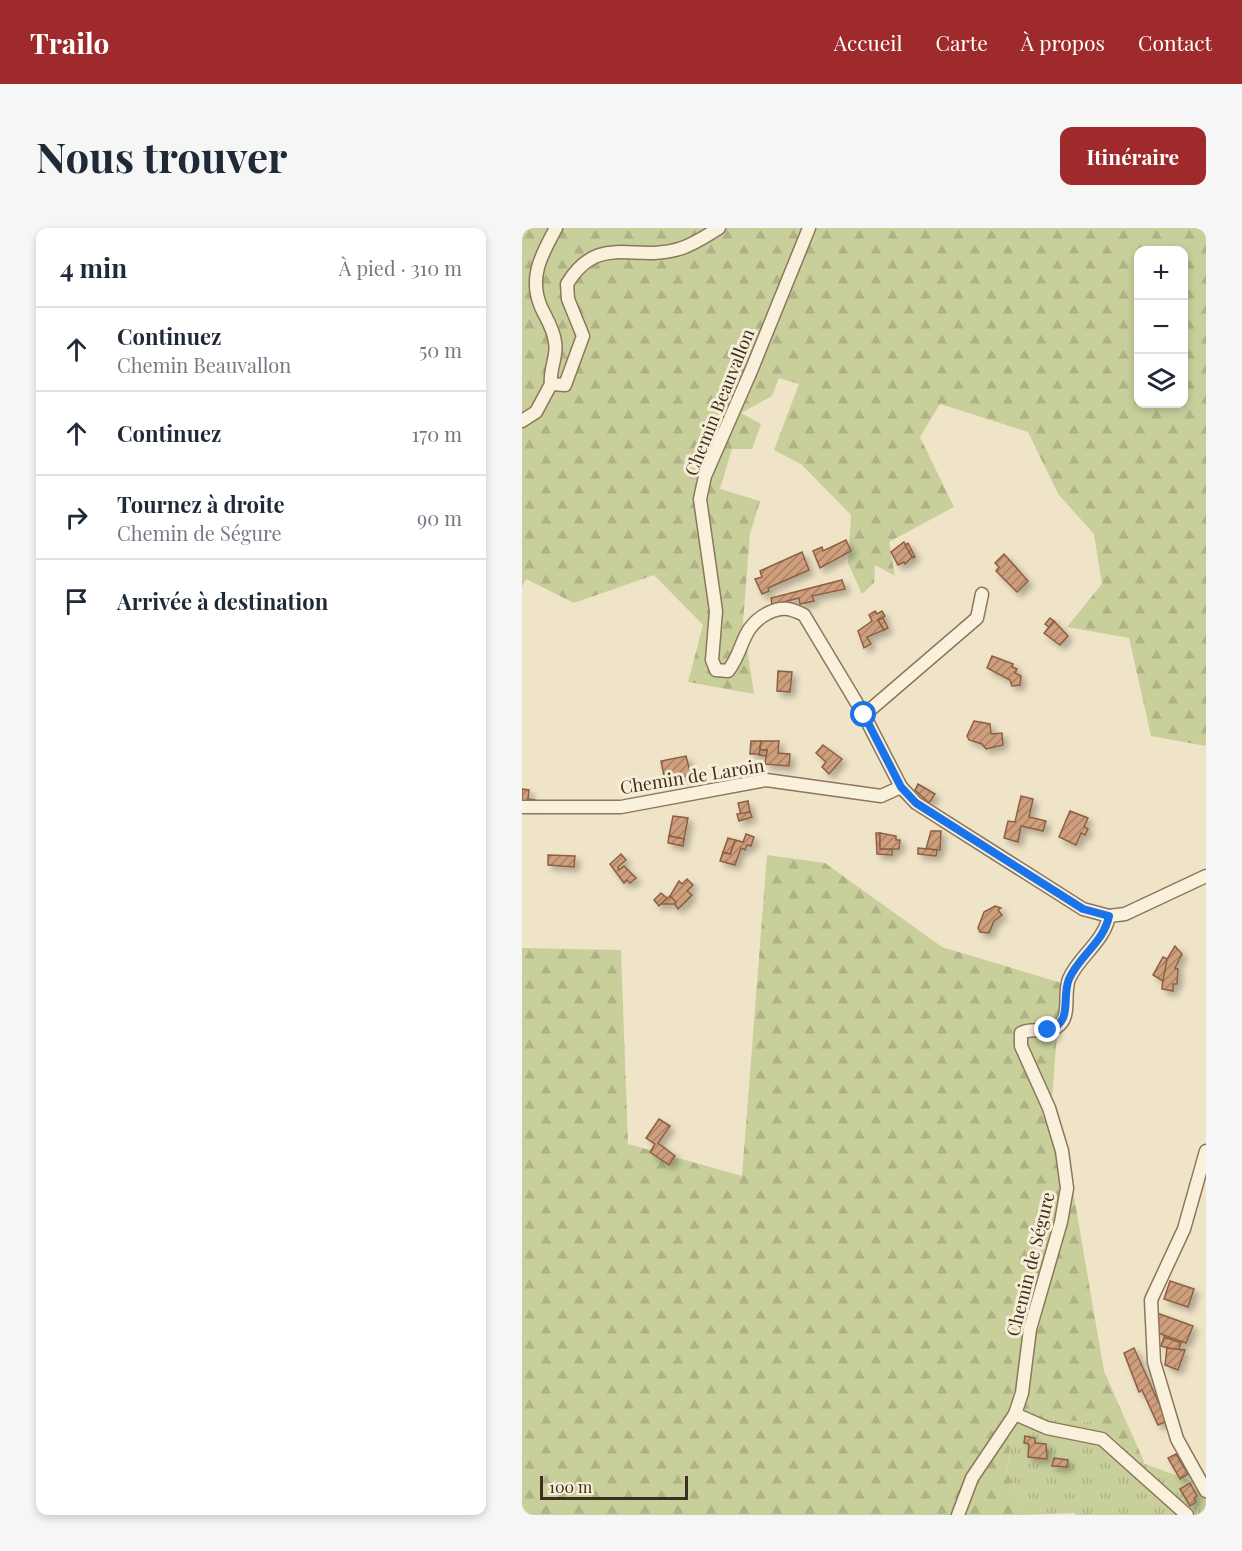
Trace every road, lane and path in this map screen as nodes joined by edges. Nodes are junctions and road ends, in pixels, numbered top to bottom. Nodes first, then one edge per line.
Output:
1 (556, 228) edge
2 (719, 228) edge
3 (809, 228) edge
4 (551, 384) junction
5 (522, 421) edge
6 (982, 594) dead end
7 (864, 715) junction
8 (901, 787) junction
9 (522, 807) edge
10 (1206, 876) edge
11 (1109, 916) junction
12 (1206, 1151) edge
13 (1015, 1414) junction
14 (1206, 1491) edge
15 (958, 1515) edge
16 (1188, 1515) edge

1 - 4 street
2 - 4 street
3 - 7 street, Chemin Beauvallon
4 - 5 street
6 - 7 street
7 - 8 street, Chemin Beauvallon
8 - 9 street, Chemin de Laroin
8 - 11 street, Chemin Beauvallon
10 - 11 street
11 - 13 street, Chemin de Ségure
12 - 14 street
13 - 15 street, Chemin de Ségure
13 - 16 street

